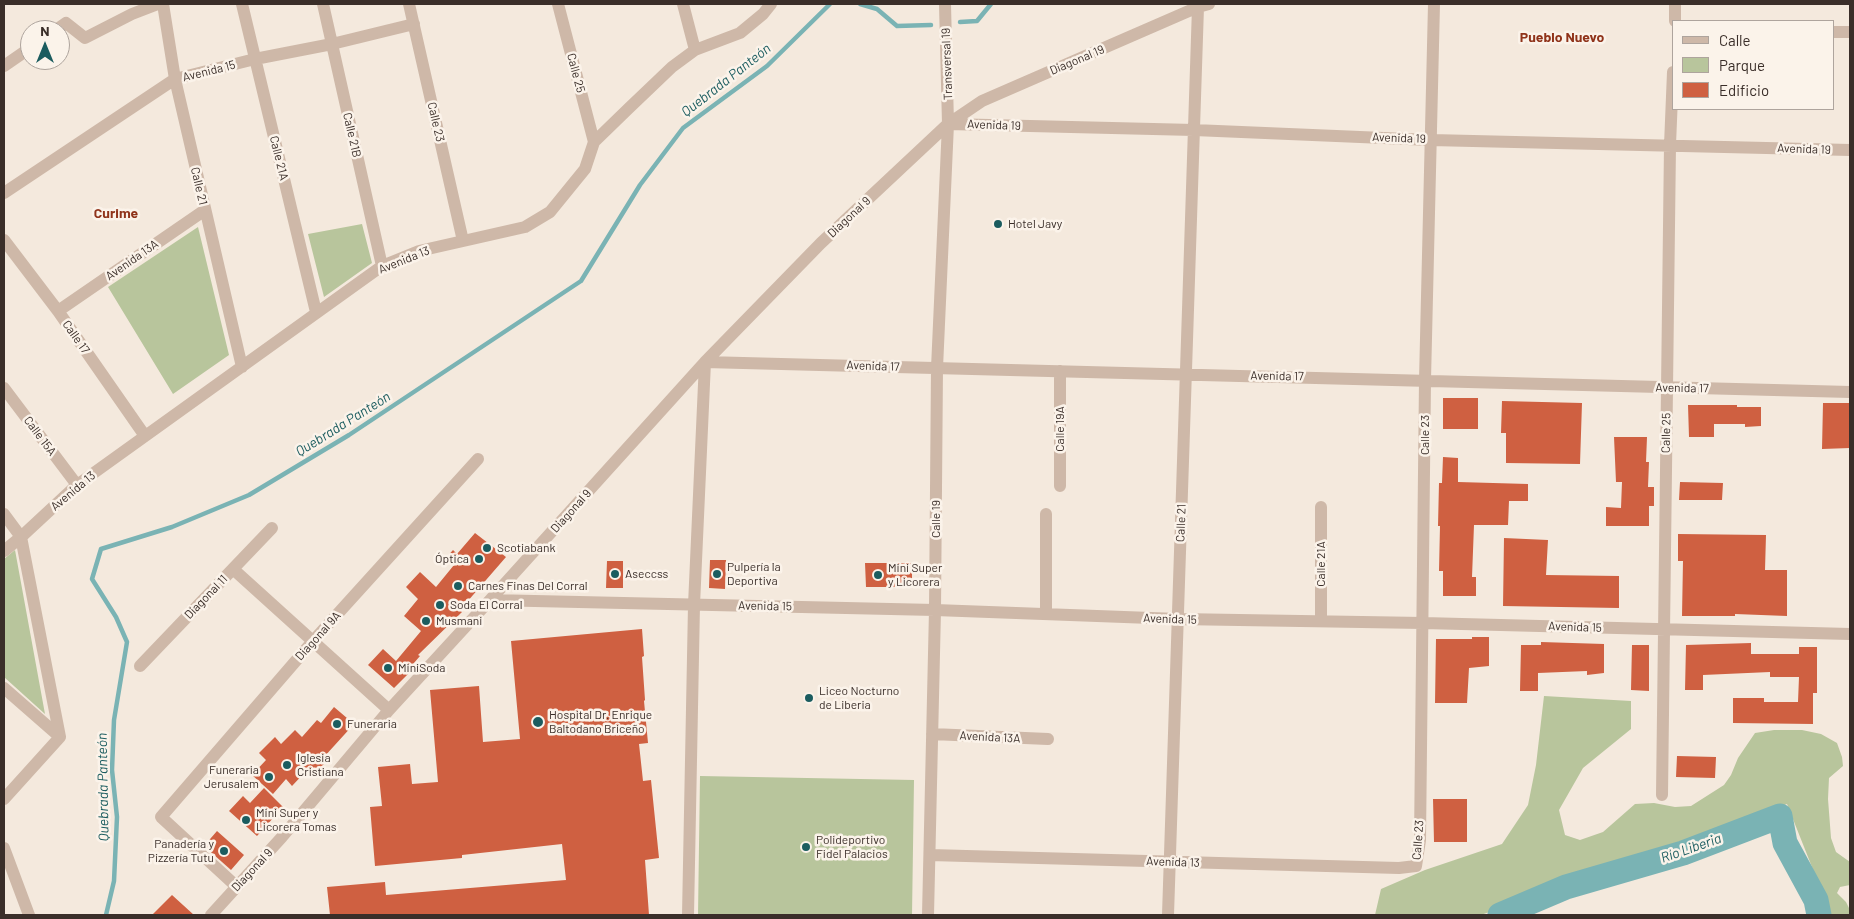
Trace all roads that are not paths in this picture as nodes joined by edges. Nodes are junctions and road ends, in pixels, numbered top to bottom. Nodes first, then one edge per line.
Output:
1 (158, 4) edge
2 (163, 4) edge
3 (242, 4) edge
4 (323, 4) edge
5 (409, 4) edge
6 (558, 4) edge
7 (683, 4) edge
8 (771, 4) edge
9 (945, 4) edge
10 (1434, 4) edge
11 (1675, 4) edge
12 (1203, 5) edge
13 (1675, 20) edge
14 (414, 24) junction
15 (70, 26) edge
16 (1834, 32) edge
17 (1850, 32) edge
18 (332, 44) junction
19 (695, 50) junction
20 (20, 55) edge
21 (255, 59) junction
22 (4, 66) edge
23 (175, 79) junction
24 (1672, 96) edge
25 (948, 124) junction
26 (1194, 130) junction
27 (1431, 140) junction
28 (594, 142) junction
29 (1670, 144) junction
30 (1850, 150) edge
31 (4, 193) edge
32 (205, 210) junction
33 (4, 240) edge
34 (463, 241) junction
35 (382, 266) junction
36 (58, 311) junction
37 (316, 312) junction
38 (705, 362) junction
39 (242, 367) junction
40 (937, 368) junction
41 (1060, 371) junction
42 (1186, 374) junction
43 (1425, 380) junction
44 (4, 388) edge
45 (1666, 388) junction
46 (1850, 392) edge
47 (145, 436) junction
48 (478, 459) dead end
49 (77, 485) junction
50 (1060, 486) dead end
51 (1321, 507) dead end
52 (4, 514) edge
53 (1046, 514) dead end
54 (272, 528) dead end
55 (21, 537) junction
56 (4, 551) edge
57 (232, 569) junction
58 (490, 600) junction
59 (694, 605) junction
60 (935, 610) junction
61 (1046, 614) junction
62 (1178, 620) junction
63 (1321, 621) junction
64 (1424, 623) junction
65 (1664, 630) junction
66 (1850, 634) edge
67 (313, 641) junction
68 (140, 666) dead end
69 (4, 688) edge
70 (389, 710) junction
71 (932, 734) junction
72 (60, 737) junction
73 (1048, 740) dead end
74 (1662, 795) dead end
75 (4, 798) edge
76 (4, 848) edge
77 (930, 855) junction
78 (1170, 862) junction
79 (1416, 866) joint
80 (236, 886) junction
81 (29, 915) edge
82 (211, 915) edge
83 (688, 915) edge
84 (928, 915) edge
85 (1168, 915) edge

1 - 15 street
2 - 23 street, Calle 21
3 - 21 street, Calle 21A
4 - 18 street, Calle 21B
5 - 14 street, Calle 23
6 - 28 street, Calle 25
7 - 19 street
8 - 19 street, Avenida 13
9 - 25 street, Transversal 19
10 - 27 street, Calle 23
11 - 13 street
12 - 25 street, Diagonal 19
12 - 26 street, Calle 21
14 - 18 street, Avenida 15
14 - 34 street, Calle 23
16 - 17 street
18 - 21 street, Avenida 15
18 - 35 street, Calle 21B
19 - 28 street, Avenida 13
20 - 22 street
21 - 23 street, Avenida 15
21 - 37 street, Calle 21A
23 - 31 street, Avenida 15
23 - 32 street, Calle 21
24 - 29 street, Calle 25
25 - 26 street, Avenida 19
25 - 38 street, Diagonal 9
25 - 40 street, Calle 19
26 - 27 street, Avenida 19
26 - 42 street, Calle 21
27 - 29 street, Avenida 19
27 - 43 street, Calle 23
28 - 34 street, Avenida 13
29 - 30 street, Avenida 19
29 - 45 street, Calle 25
32 - 36 street, Avenida 13A
32 - 39 street, Calle 21
33 - 36 street, Calle 17
34 - 35 street, Avenida 13
35 - 37 street, Avenida 13
36 - 47 street, Calle 17
37 - 39 street, Avenida 13
38 - 40 street, Avenida 17
38 - 58 street, Diagonal 9
38 - 59 street
39 - 47 street, Avenida 13
40 - 41 street, Avenida 17
40 - 60 street, Calle 19
41 - 42 street, Avenida 17
41 - 50 street, Calle 19A
42 - 43 street, Avenida 17
42 - 62 street, Calle 21
43 - 45 street, Avenida 17
43 - 64 street, Calle 23
44 - 49 street, Calle 15A
45 - 46 street, Avenida 17
45 - 65 street, Calle 25
47 - 49 street, Avenida 13
48 - 67 street, Diagonal 9A
49 - 55 street, Avenida 13
51 - 63 street, Calle 21A
52 - 55 street
53 - 61 street
54 - 57 street, Diagonal 11
55 - 56 street, Avenida 13
55 - 72 street
57 - 67 street
57 - 68 street, Diagonal 11
58 - 59 street, Avenida 15
58 - 70 street, Diagonal 9
59 - 60 street, Avenida 15
59 - 83 street
60 - 61 street, Avenida 15
60 - 71 street, Calle 19
61 - 62 street, Avenida 15
62 - 63 street, Avenida 15
62 - 78 street, Calle 21
63 - 64 street, Avenida 15
64 - 65 street, Avenida 15
64 - 79 street, Calle 23
65 - 66 street, Avenida 15
65 - 74 street, Calle 25
67 - 70 street
67 - 80 street, Diagonal 9A
69 - 72 street
70 - 80 street, Diagonal 9
71 - 73 street, Avenida 13A
71 - 77 street, Calle 19
72 - 75 street
76 - 81 street
77 - 78 street, Avenida 13
77 - 84 street, Calle 19
78 - 79 street, Avenida 13
78 - 85 street, Calle 21
80 - 82 street, Diagonal 9

